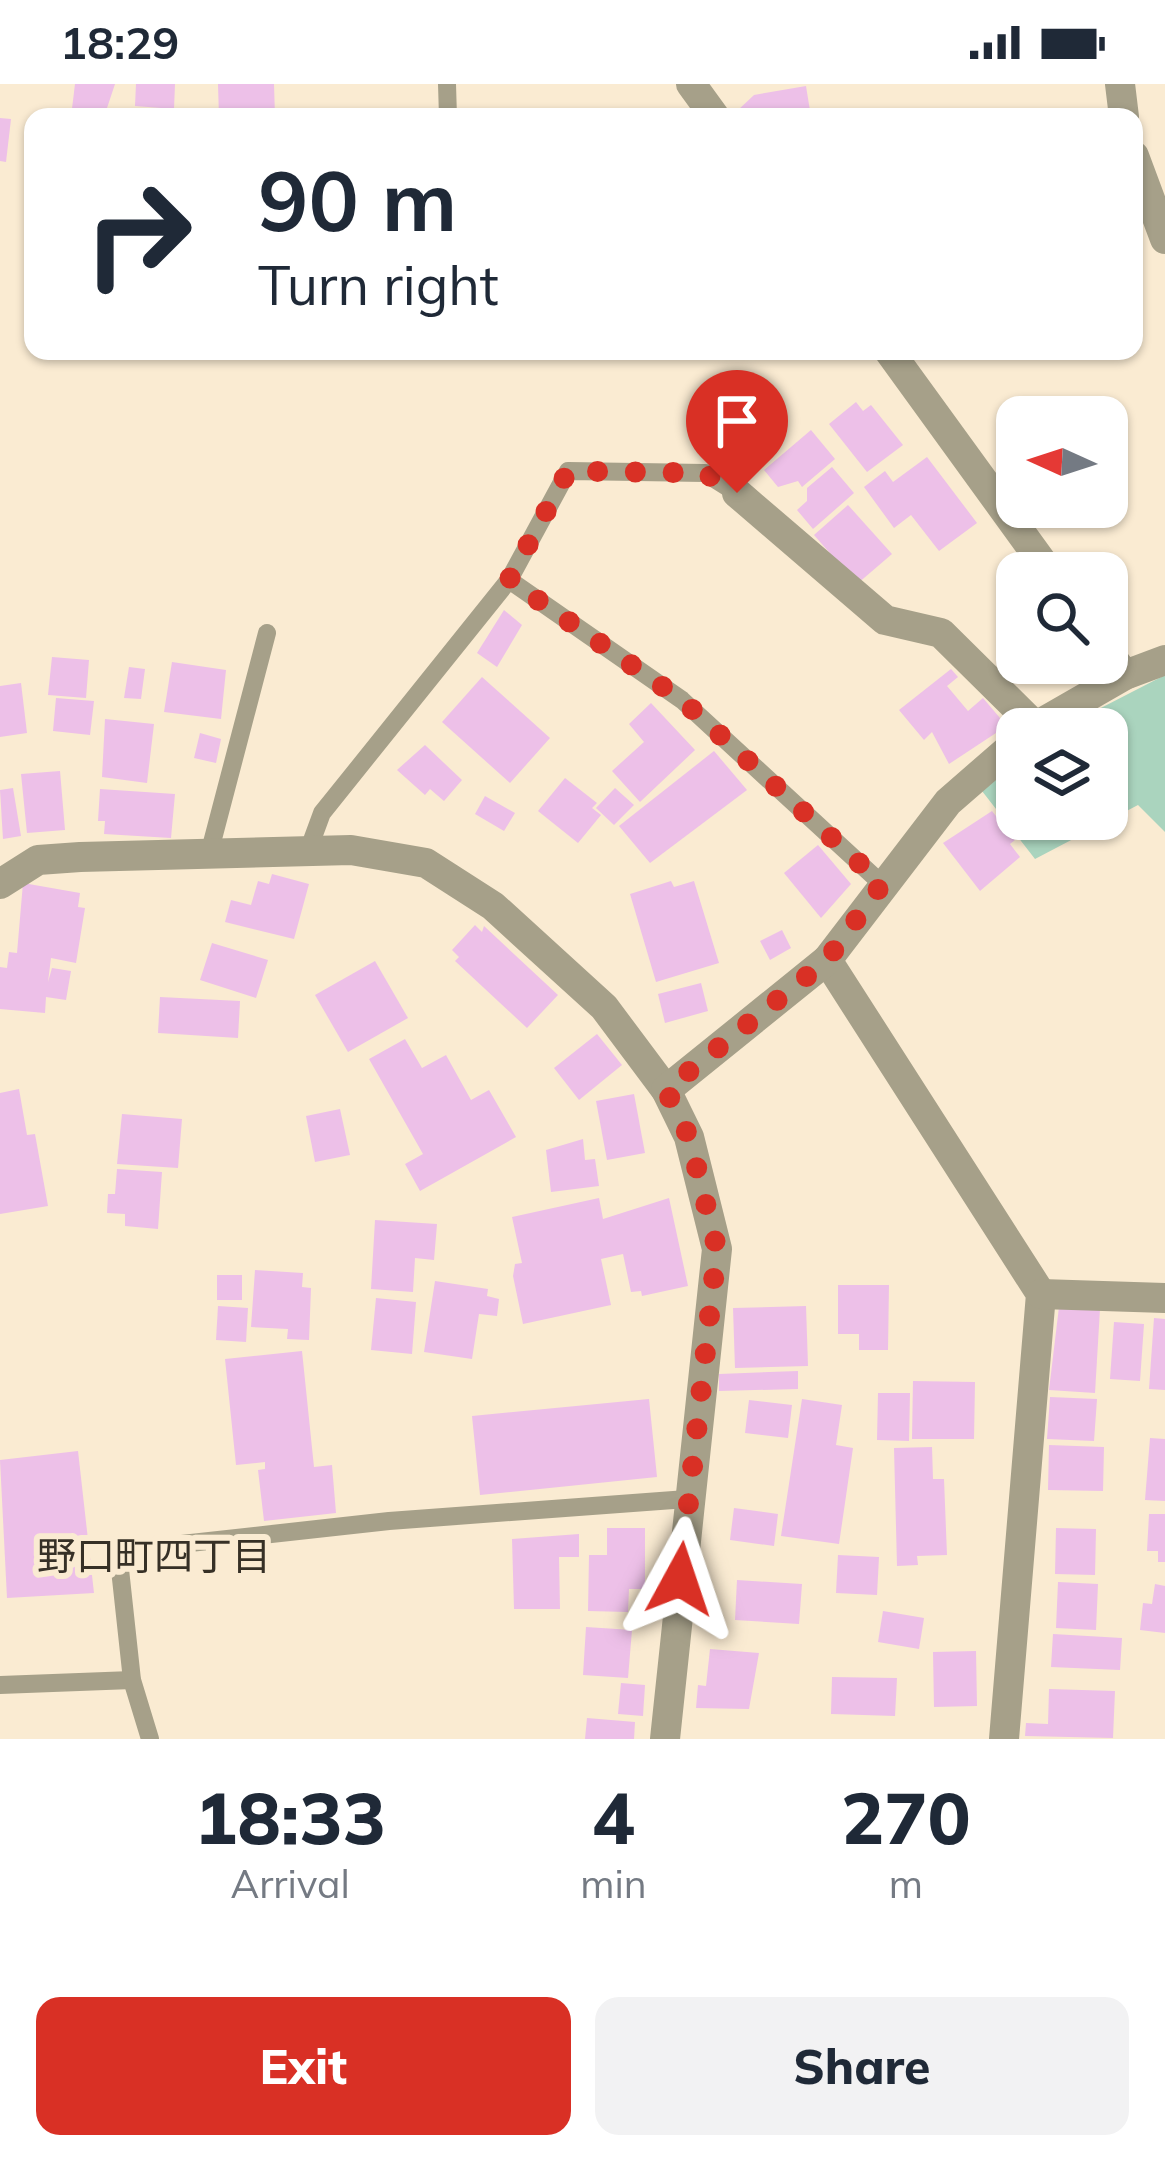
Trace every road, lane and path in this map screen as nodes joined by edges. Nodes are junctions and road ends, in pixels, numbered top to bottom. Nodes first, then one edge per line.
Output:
1 (1143, 180) edge
2 (1163, 232) edge
3 (896, 360) edge
4 (737, 493) joint
5 (1035, 552) edge
6 (509, 580) junction
7 (267, 633) dead end
8 (1165, 660) edge
9 (1128, 662) edge
10 (1089, 684) edge
11 (1007, 708) edge
12 (1059, 708) edge
13 (996, 760) edge
14 (308, 851) junction
15 (209, 854) junction
16 (0, 884) edge
17 (882, 884) junction
18 (827, 960) junction
19 (666, 1090) junction
20 (1041, 1294) junction
21 (1165, 1298) edge
22 (687, 1499) junction
23 (132, 1680) junction
24 (0, 1685) edge
25 (150, 1739) edge
26 (665, 1739) edge
27 (1004, 1739) edge

1 - 2 street
3 - 5 street
4 - 6 lane
4 - 11 street
6 - 14 lane
6 - 17 lane
7 - 15 lane
8 - 9 street
10 - 12 street
13 - 17 street
14 - 15 street
14 - 19 street
15 - 16 street
17 - 18 street
18 - 19 street
18 - 20 street
19 - 22 street
20 - 21 street
20 - 27 street
22 - 23 lane
22 - 26 street
23 - 24 lane
23 - 25 lane

